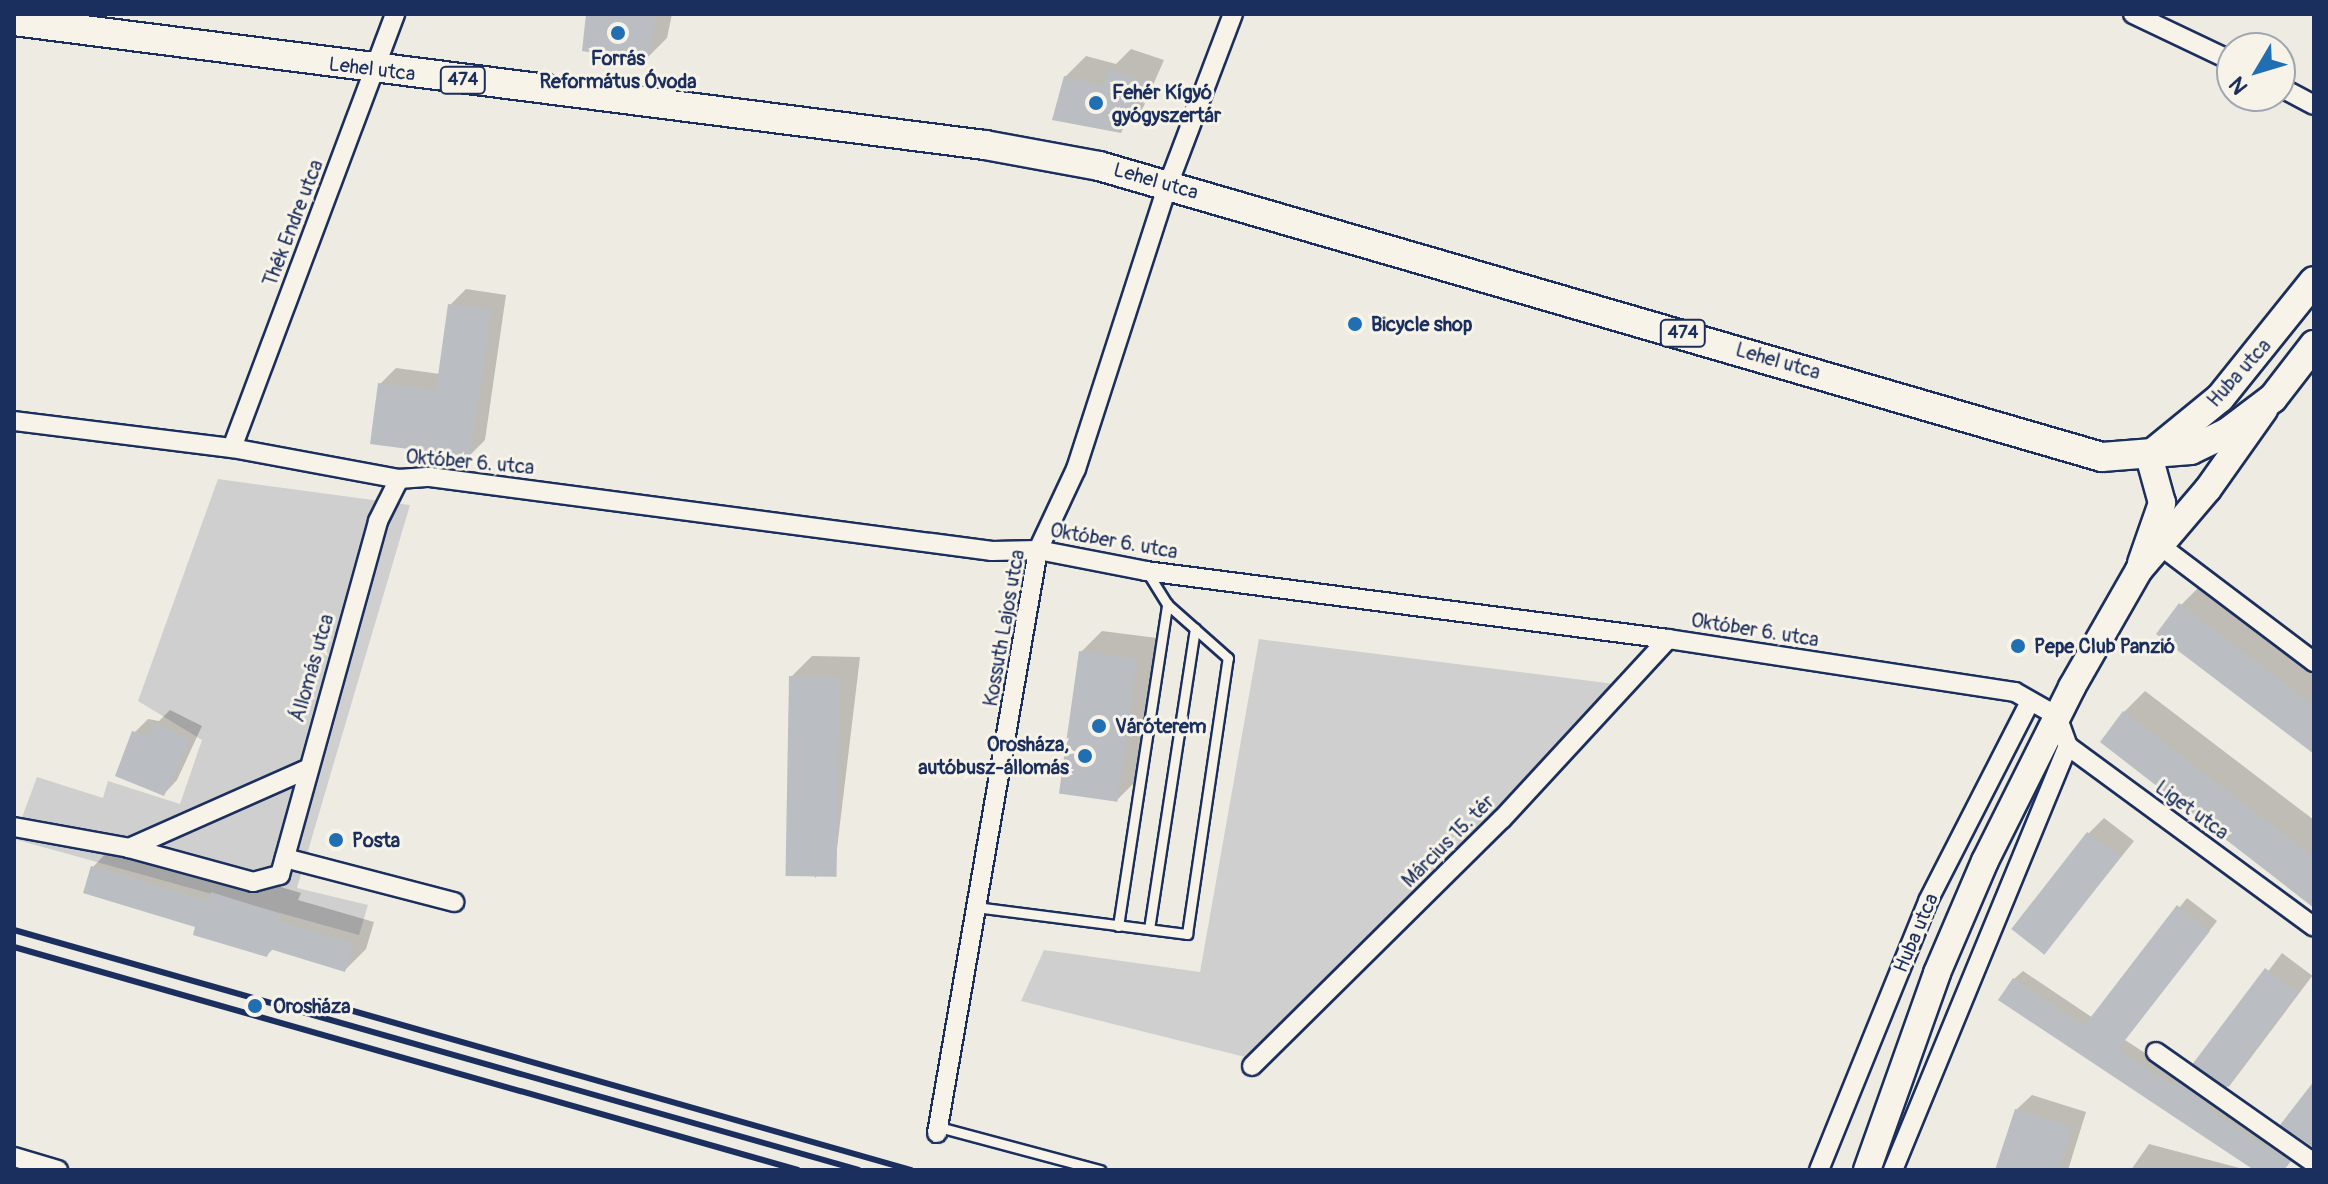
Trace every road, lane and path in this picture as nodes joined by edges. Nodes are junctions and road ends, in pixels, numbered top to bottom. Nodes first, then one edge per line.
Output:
1 (395, 14) edge
2 (1233, 14) edge
3 (2133, 14) edge
4 (14, 21) edge
5 (2216, 53) edge
6 (375, 69) junction
7 (2296, 95) edge
8 (2314, 105) edge
9 (1168, 185) junction
10 (2314, 281) edge
11 (2314, 345) edge
12 (2273, 398) junction
13 (14, 421) edge
14 (232, 448) junction
15 (2149, 456) junction
16 (399, 479) junction
17 (2162, 547) junction
18 (1038, 550) junction
19 (2139, 570) junction
20 (1146, 571) junction
21 (1167, 604) junction
22 (1195, 628) junction
23 (1668, 639) junction
24 (2314, 662) edge
25 (2029, 704) junction
26 (2057, 716) junction
27 (2068, 746) junction
28 (305, 770) junction
29 (14, 827) edge
30 (129, 848) junction
31 (282, 866) junction
32 (454, 902) dead end
33 (976, 907) junction
34 (1118, 926) junction
35 (2314, 927) edge
36 (1149, 929) junction
37 (2156, 1052) dead end
38 (1252, 1066) dead end
39 (938, 1130) joint
40 (14, 1157) edge
41 (2314, 1163) edge
42 (58, 1170) edge
43 (1100, 1170) edge
44 (1819, 1170) edge
45 (1867, 1170) edge
46 (1893, 1170) edge

1 - 6 street, Thék Endre utca
2 - 9 street, Kossuth Lajos utca
3 - 5 street
4 - 6 main road, Lehel utca / 474
6 - 9 main road, Lehel utca / 474
6 - 14 street, Thék Endre utca
7 - 8 street
9 - 15 main road, Lehel utca / 474
9 - 18 street, Kossuth Lajos utca
10 - 15 main road, Huba utca
11 - 12 main road, Huba utca / 474
12 - 15 main road, Huba utca / 474
12 - 17 main road, Huba utca
13 - 14 street, Október 6. utca
14 - 16 street, Október 6. utca
15 - 19 main road
16 - 18 street, Október 6. utca
16 - 28 street, Állomás utca
17 - 19 main road, Huba utca
17 - 24 street
18 - 20 street, Október 6. utca
18 - 33 street, Kossuth Lajos utca
19 - 26 main road, Huba utca
20 - 21 lane
20 - 23 street, Október 6. utca
21 - 22 lane
21 - 34 lane
22 - 36 lane
22 - 36 lane
23 - 25 street, Október 6. utca
23 - 38 street, Március 15. tér
25 - 26 street, Október 6. utca
25 - 44 street, Huba utca
26 - 27 street
26 - 45 main road, Huba utca
27 - 35 street, Liget utca
27 - 46 street
28 - 30 street
28 - 31 street, Állomás utca
29 - 30 street
30 - 31 street
31 - 32 street
33 - 34 lane
33 - 39 street, Kossuth Lajos utca
34 - 36 lane
37 - 41 street
39 - 43 lane
40 - 42 street

